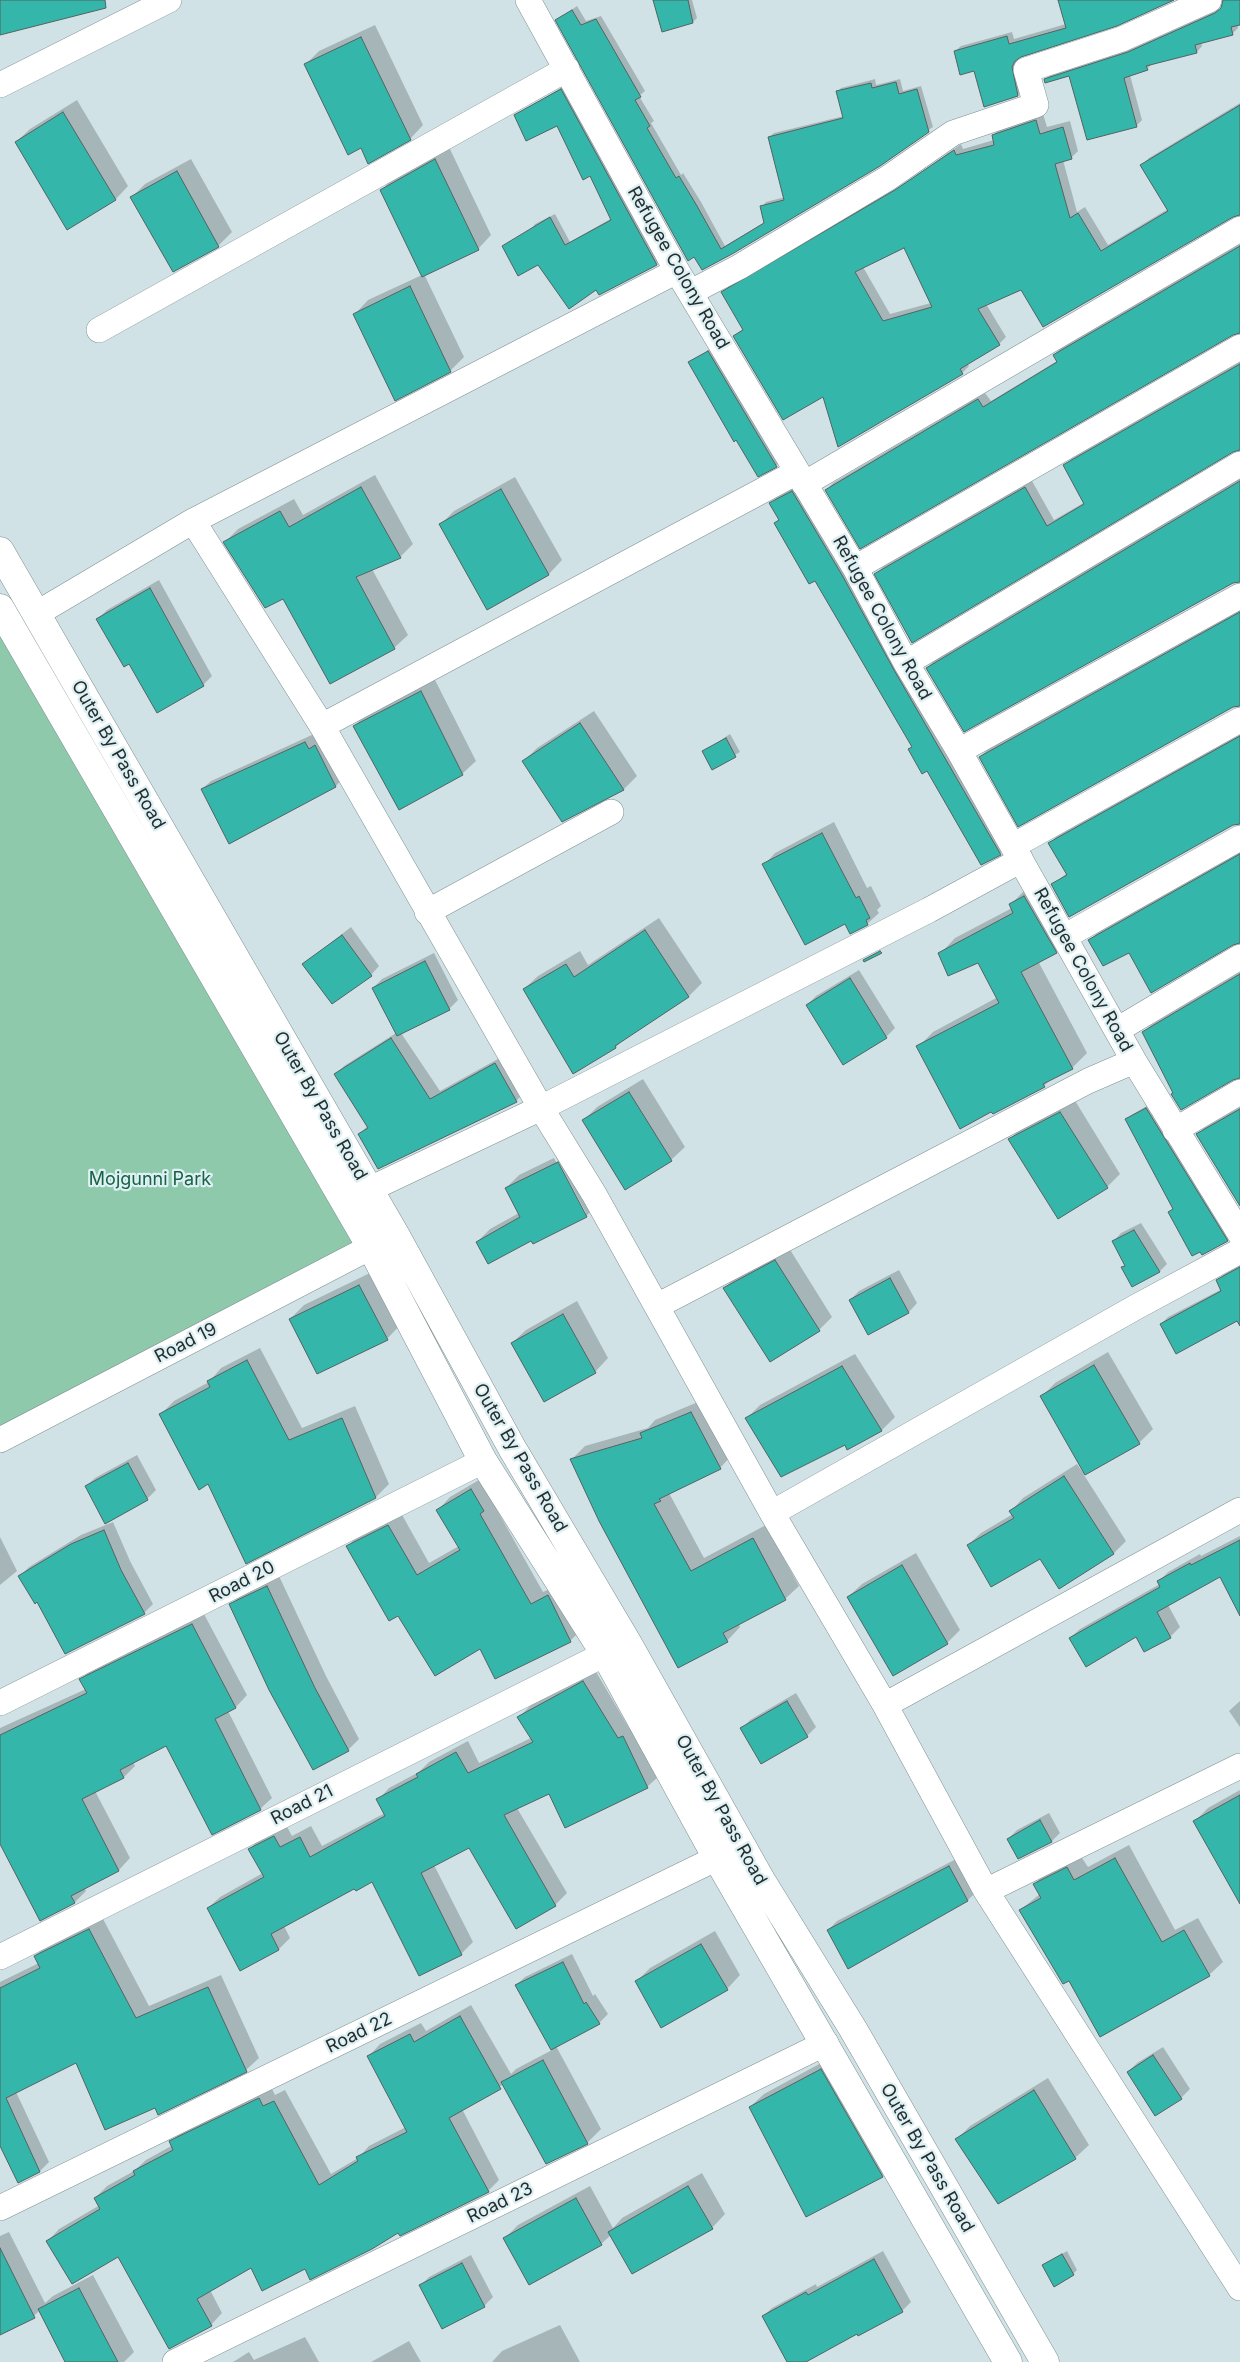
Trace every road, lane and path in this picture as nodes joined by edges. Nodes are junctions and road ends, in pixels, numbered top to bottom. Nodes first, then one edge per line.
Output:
1 (169, 0) edge
2 (528, 0) edge
3 (1209, 0) edge
4 (567, 69) junction
5 (0, 85) edge
6 (1240, 229) edge
7 (677, 271) junction
8 (691, 292) junction
9 (99, 330) dead end
10 (1240, 347) edge
11 (1240, 464) edge
12 (801, 478) junction
13 (193, 521) junction
14 (0, 551) edge
15 (856, 568) junction
16 (1240, 596) edge
17 (0, 608) edge
18 (36, 614) junction
19 (906, 663) junction
20 (1240, 720) edge
21 (322, 726) junction
22 (959, 751) junction
23 (611, 812) dead end
24 (1240, 838) edge
25 (1017, 853) junction
26 (428, 912) junction
27 (1064, 937) junction
28 (1240, 958) edge
29 (1117, 1030) junction
30 (1134, 1060) junction
31 (1240, 1092) edge
32 (541, 1108) junction
33 (1175, 1130) junction
34 (368, 1190) junction
35 (1238, 1225) edge
36 (371, 1247) junction
37 (1240, 1251) edge
38 (657, 1306) junction
39 (0, 1440) edge
40 (483, 1461) junction
41 (1240, 1510) edge
42 (772, 1513) junction
43 (604, 1654) junction
44 (0, 1703) edge
45 (885, 1706) junction
46 (1240, 1766) edge
47 (717, 1858) junction
48 (986, 1891) junction
49 (0, 1957) edge
50 (826, 2044) junction
51 (0, 2208) edge
52 (1240, 2288) edge
53 (175, 2362) edge
54 (1008, 2362) edge
55 (1045, 2362) edge

1 - 5 street
2 - 4 street, Refugee Colony Road
3 - 8 street
4 - 7 street, Refugee Colony Road
4 - 9 street
6 - 12 street
7 - 8 street, Refugee Colony Road
7 - 13 street
8 - 12 street, Refugee Colony Road
10 - 15 street
11 - 19 street
12 - 15 street, Refugee Colony Road
12 - 21 street
13 - 18 street
13 - 21 street
14 - 18 main road, Outer By Pass Road
15 - 19 street, Refugee Colony Road
16 - 22 street
17 - 36 main road, Outer By Pass Road
18 - 34 main road, Outer By Pass Road
19 - 22 street, Refugee Colony Road
20 - 25 street
21 - 26 street
22 - 25 street, Refugee Colony Road
23 - 26 street
24 - 27 street
25 - 27 street, Refugee Colony Road
25 - 32 street
26 - 32 street
27 - 29 street, Refugee Colony Road
28 - 29 street
29 - 30 street, Refugee Colony Road
30 - 33 street, Refugee Colony Road
30 - 38 street
31 - 33 street
32 - 34 street
32 - 38 street
33 - 35 street, Refugee Colony Road
34 - 55 main road, Outer By Pass Road
36 - 39 street, Road 19
36 - 40 main road, Outer By Pass Road
37 - 42 street
38 - 42 street
40 - 43 main road, Outer By Pass Road
40 - 44 street, Road 20
41 - 45 street
42 - 45 street
43 - 47 main road, Outer By Pass Road
43 - 49 street, Road 21
45 - 48 street
46 - 48 street
47 - 50 main road, Outer By Pass Road
47 - 51 street, Road 22
48 - 52 street
50 - 53 street, Road 23
50 - 54 main road, Outer By Pass Road

